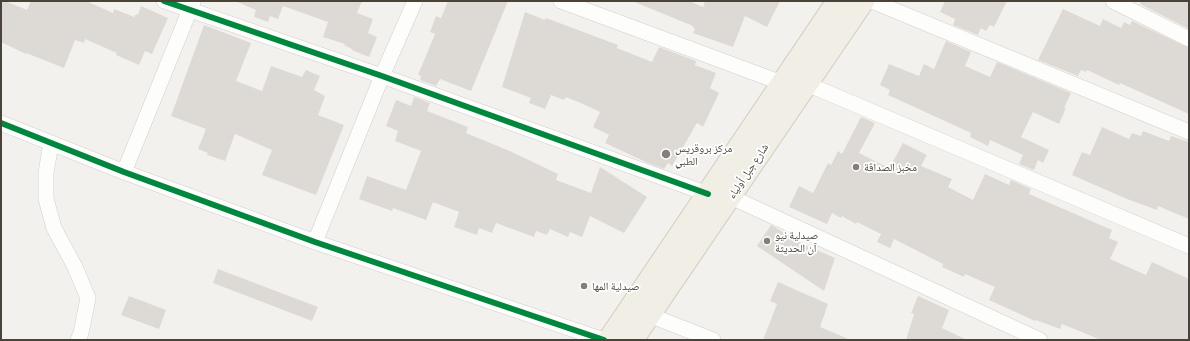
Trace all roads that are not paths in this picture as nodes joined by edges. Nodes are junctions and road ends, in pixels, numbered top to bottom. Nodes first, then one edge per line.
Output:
1 (164, 1) edge
2 (415, 1) edge
3 (561, 1) edge
4 (838, 1) edge
5 (863, 1) edge
6 (872, 1) edge
7 (1113, 1) edge
8 (192, 6) edge
9 (1189, 39) edge
10 (382, 76) junction
11 (782, 83) junction
12 (807, 84) junction
13 (1, 123) edge
14 (1189, 132) edge
15 (51, 143) junction
16 (124, 172) junction
17 (708, 194) junction
18 (730, 197) junction
19 (315, 242) junction
20 (1189, 246) edge
21 (649, 315) junction
22 (78, 340) edge
23 (604, 340) edge
24 (609, 340) edge
25 (632, 340) edge
26 (713, 340) edge
27 (1040, 340) edge

1 - 8 street
2 - 10 street
3 - 11 street
4 - 11 main road, شارع جبل أولياء
5 - 12 main road, شارع جبل أولياء
6 - 14 street
7 - 9 street
8 - 10 street
8 - 16 street
10 - 17 street
10 - 19 street
11 - 17 main road, شارع جبل أولياء
12 - 18 main road, شارع جبل أولياء
12 - 20 street
13 - 15 street
15 - 16 street
15 - 22 street
16 - 19 street
17 - 24 main road, شارع جبل أولياء
18 - 21 main road, شارع جبل أولياء
18 - 27 street
19 - 23 street
21 - 25 main road, شارع جبل أولياء
21 - 26 street

